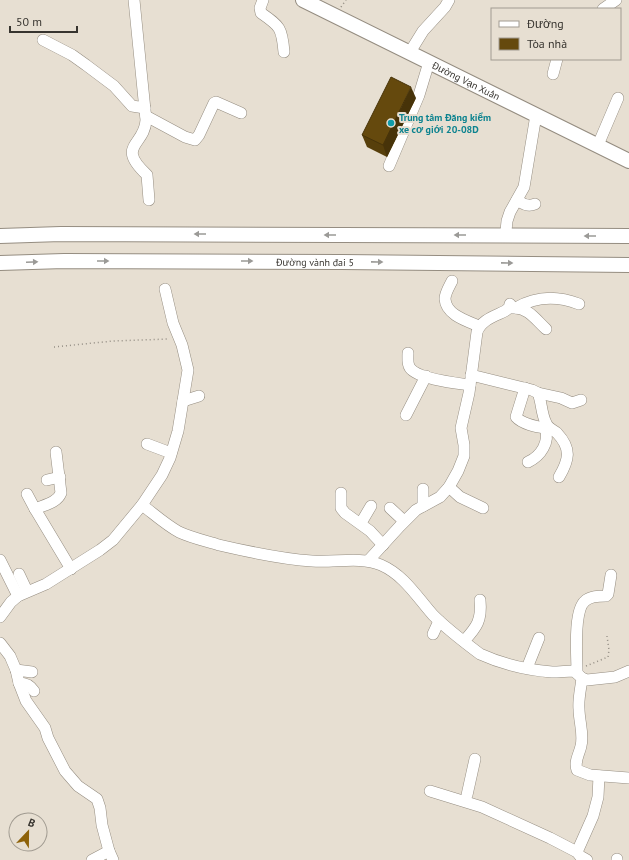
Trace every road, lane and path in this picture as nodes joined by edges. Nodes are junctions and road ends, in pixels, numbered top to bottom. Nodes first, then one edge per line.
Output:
1 (134, 0) edge
2 (263, 0) edge
3 (303, 0) edge
4 (449, 0) edge
5 (616, 0) edge
6 (604, 8) edge
7 (43, 40) dead end
8 (284, 52) dead end
9 (410, 52) junction
10 (557, 60) edge
11 (429, 62) junction
12 (553, 74) dead end
13 (618, 98) dead end
14 (145, 112) junction
15 (241, 113) dead end
16 (536, 114) junction
17 (598, 145) junction
18 (629, 160) edge
19 (389, 166) dead end
20 (149, 200) dead end
21 (517, 200) junction
22 (535, 204) dead end
23 (506, 231) dead end
24 (0, 236) edge
25 (629, 236) edge
26 (0, 263) edge
27 (629, 265) edge
28 (452, 281) dead end
29 (165, 289) dead end
30 (579, 304) dead end
31 (512, 307) junction
32 (479, 326) junction
33 (546, 329) dead end
34 (179, 338) junction
35 (54, 347) dead end
36 (408, 353) dead end
37 (426, 376) junction
38 (471, 380) junction
39 (525, 388) junction
40 (538, 393) junction
41 (199, 396) dead end
42 (581, 400) dead end
43 (183, 401) junction
44 (406, 415) dead end
45 (548, 428) junction
46 (146, 444) dead end
47 (56, 452) dead end
48 (171, 452) junction
49 (528, 462) dead end
50 (60, 477) junction
51 (559, 478) dead end
52 (47, 480) dead end
53 (449, 487) junction
54 (423, 489) dead end
55 (341, 493) dead end
56 (27, 494) dead end
57 (142, 505) junction
58 (371, 506) dead end
59 (424, 506) junction
60 (390, 508) dead end
61 (483, 508) dead end
62 (35, 509) junction
63 (404, 521) junction
64 (361, 524) junction
65 (383, 545) junction
66 (368, 561) junction
67 (1, 564) edge
68 (71, 569) junction
69 (19, 574) dead end
70 (611, 575) dead end
71 (23, 593) junction
72 (480, 600) dead end
73 (0, 617) edge
74 (439, 621) junction
75 (432, 634) dead end
76 (607, 636) dead end
77 (539, 638) dead end
78 (464, 641) junction
79 (0, 643) edge
80 (527, 668) junction
81 (16, 670) junction
82 (629, 671) edge
83 (32, 672) dead end
84 (579, 673) junction
85 (19, 683) junction
86 (34, 691) dead end
87 (475, 759) dead end
88 (599, 776) junction
89 (629, 778) edge
90 (430, 791) dead end
91 (466, 799) junction
92 (111, 856) edge
93 (580, 857) edge
94 (92, 860) edge

1 - 14 street
2 - 8 street
3 - 9 main road, Đường Vạn Xuân
4 - 9 street
5 - 6 street
7 - 14 street
9 - 11 main road, Đường Vạn Xuân
10 - 12 street
11 - 16 main road, Đường Vạn Xuân
11 - 19 street
13 - 17 street
14 - 15 street
14 - 20 street
16 - 17 main road, Đường Vạn Xuân
16 - 21 street
17 - 18 main road, Đường Vạn Xuân
21 - 22 street
21 - 23 street
25 -> 24 main road
26 -> 27 main road, Đường vành đai 5
28 - 32 street
29 - 34 street
30 - 31 street
31 - 32 street
31 - 33 street
32 - 38 street
34 - 35 path
34 - 43 street
36 - 37 street
37 - 38 street
37 - 44 street
38 - 39 street
38 - 53 street
39 - 40 street
39 - 45 street
40 - 42 street
40 - 45 street
41 - 43 street
43 - 48 street
45 - 49 street
45 - 51 street
46 - 48 street
47 - 50 street
48 - 57 street
50 - 52 street
50 - 62 street
53 - 59 street
53 - 61 street
54 - 59 street
55 - 64 street
56 - 62 street
57 - 66 street
57 - 68 street
58 - 64 street
59 - 63 street
60 - 63 street
62 - 68 street
63 - 65 street
64 - 65 street
65 - 66 street
66 - 74 street
67 - 71 street
68 - 71 street
69 - 71 street
70 - 84 street
71 - 73 street
72 - 78 street
74 - 75 street
74 - 78 street
76 - 84 path
77 - 80 street
78 - 80 street
79 - 81 street
80 - 84 street
81 - 83 street
81 - 85 street
82 - 84 street
84 - 88 street
85 - 86 street
85 - 92 street
87 - 91 street
88 - 89 street
88 - 93 street
90 - 91 street
91 - 93 street
92 - 94 street

